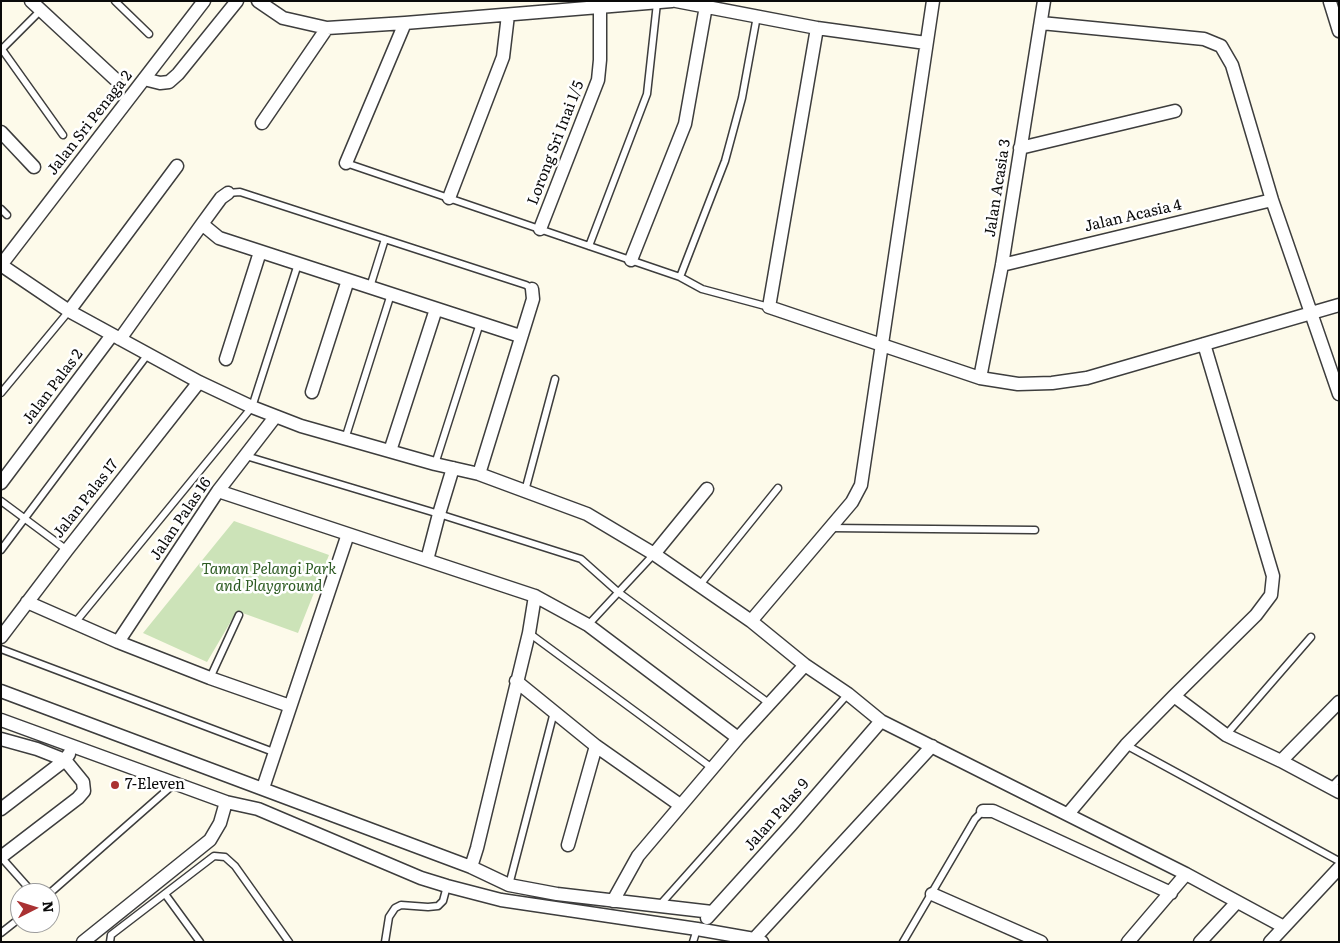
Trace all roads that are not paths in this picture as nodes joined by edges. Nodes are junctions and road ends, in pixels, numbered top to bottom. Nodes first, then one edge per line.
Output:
1 (31, 1) edge
2 (115, 1) edge
3 (237, 1) edge
4 (258, 1) edge
5 (674, 1) edge
6 (933, 1) edge
7 (1044, 1) edge
8 (657, 2) junction
9 (1330, 2) edge
10 (197, 4) edge
11 (706, 6) junction
12 (600, 7) junction
13 (40, 11) junction
14 (508, 15) junction
15 (757, 16) junction
16 (405, 23) junction
17 (1041, 23) junction
18 (327, 28) junction
19 (816, 28) junction
20 (1339, 31) edge
21 (149, 34) dead end
22 (926, 43) junction
23 (2, 49) edge
24 (114, 79) dead end
25 (144, 79) junction
26 (1175, 111) dead end
27 (262, 123) dead end
28 (1, 132) edge
29 (63, 135) dead end
30 (1020, 148) junction
31 (346, 163) joint
32 (177, 166) dead end
33 (34, 167) dead end
34 (228, 193) joint
35 (449, 198) junction
36 (1272, 200) junction
37 (1, 209) edge
38 (7, 215) dead end
39 (202, 224) junction
40 (540, 229) junction
41 (385, 239) junction
42 (589, 246) junction
43 (260, 252) junction
44 (631, 260) junction
45 (298, 264) junction
46 (1002, 264) junction
47 (1, 265) edge
48 (680, 277) junction
49 (348, 280) junction
50 (370, 287) junction
51 (532, 289) joint
52 (391, 294) junction
53 (1339, 305) edge
54 (769, 307) junction
55 (436, 308) junction
56 (70, 311) junction
57 (1311, 312) junction
58 (480, 323) junction
59 (520, 336) junction
60 (116, 337) junction
61 (1204, 344) junction
62 (881, 346) junction
63 (148, 354) junction
64 (226, 359) dead end
65 (556, 378) dead end
66 (980, 378) junction
67 (199, 382) junction
68 (312, 392) dead end
69 (1, 393) edge
70 (1339, 394) edge
71 (252, 407) junction
72 (275, 417) junction
73 (344, 439) junction
74 (390, 451) junction
75 (246, 456) junction
76 (435, 464) junction
77 (453, 468) junction
78 (478, 474) junction
79 (2, 481) edge
80 (778, 488) dead end
81 (707, 489) dead end
82 (525, 491) junction
83 (218, 492) junction
84 (1, 501) edge
85 (439, 514) junction
86 (26, 519) junction
87 (829, 528) junction
88 (1035, 530) dead end
89 (348, 534) junction
90 (1, 550) edge
91 (66, 550) junction
92 (654, 554) junction
93 (427, 560) junction
94 (700, 586) junction
95 (618, 592) junction
96 (536, 596) junction
97 (26, 602) junction
98 (238, 615) dead end
99 (751, 621) junction
100 (74, 624) junction
101 (588, 625) junction
102 (529, 632) junction
103 (1, 637) edge
104 (1311, 637) dead end
105 (118, 642) junction
106 (1, 649) edge
107 (805, 665) junction
108 (210, 678) junction
109 (516, 681) junction
110 (1, 691) edge
111 (848, 694) junction
112 (1174, 696) junction
113 (1339, 702) edge
114 (770, 704) junction
115 (290, 706) junction
116 (554, 712) junction
117 (1, 720) edge
118 (881, 721) junction
119 (1226, 735) junction
120 (738, 738) junction
121 (2, 739) edge
122 (1126, 745) junction
123 (74, 746) junction
124 (596, 746) junction
125 (932, 746) junction
126 (276, 753) junction
127 (65, 760) junction
128 (1281, 761) junction
129 (712, 768) junction
130 (175, 783) junction
131 (1336, 786) edge
132 (264, 788) junction
133 (226, 802) junction
134 (680, 805) junction
135 (1, 809) edge
136 (983, 811) joint
137 (1068, 814) junction
138 (568, 845) dead end
139 (1, 857) edge
140 (1339, 860) edge
141 (471, 867) junction
142 (1339, 868) edge
143 (1186, 874) junction
144 (24, 883) edge
145 (60, 884) edge
146 (509, 885) junction
147 (447, 886) junction
148 (1171, 892) junction
149 (165, 894) junction
150 (932, 894) junction
151 (613, 901) junction
152 (1237, 902) junction
153 (658, 907) junction
154 (712, 912) junction
155 (1284, 927) junction
156 (697, 929) junction
157 (758, 940) edge
158 (84, 941) edge
159 (110, 942) edge
160 (200, 942) edge
161 (289, 942) edge
162 (385, 942) edge
163 (694, 942) edge
164 (904, 942) edge
165 (1041, 942) edge
166 (1128, 942) edge
167 (1200, 942) edge
168 (1270, 942) edge

1 - 13 street
2 - 21 lane
3 - 25 street
4 - 18 street
5 - 8 street
5 - 11 street
6 - 22 street
7 - 17 street, Jalan Acasia 3
8 - 12 street
8 - 42 lane
9 - 20 street
10 - 25 street, Jalan Sri Penaga 2
11 - 15 street
11 - 44 street
12 - 14 street
12 - 40 street, Lorong Sri Inai 1/5
13 - 23 lane
13 - 24 street
14 - 16 street
14 - 35 street
15 - 19 street
15 - 48 lane
16 - 18 street
16 - 31 street
17 - 30 street, Jalan Acasia 3
17 - 36 street
18 - 27 street
19 - 22 street
19 - 54 street
22 - 62 street
23 - 29 lane
25 - 47 street, Jalan Sri Penaga 2
26 - 30 street
28 - 33 street
30 - 46 street, Jalan Acasia 3
31 - 35 lane
32 - 56 street
34 - 39 street, Jalan Palas 2
34 - 41 lane
35 - 40 lane
36 - 46 street, Jalan Acasia 4
36 - 57 street
37 - 38 lane
39 - 43 street
39 - 60 street, Jalan Palas 2
40 - 42 lane
41 - 50 lane
41 - 51 lane
42 - 44 lane
43 - 45 street
43 - 64 street
44 - 48 lane
45 - 49 street
45 - 71 lane
46 - 66 street, Jalan Acasia 3
47 - 56 street
48 - 54 lane
49 - 50 street
49 - 68 street
50 - 52 street
51 - 59 street
52 - 55 street
52 - 73 lane
53 - 57 street
54 - 62 street
55 - 58 street
55 - 74 street
56 - 60 street
56 - 69 lane
57 - 61 street
57 - 70 street
58 - 59 street
58 - 76 lane
59 - 78 street
60 - 63 street
60 - 79 street, Jalan Palas 2
61 - 66 street
61 - 112 street
62 - 66 street
62 - 87 street
63 - 67 street
63 - 86 lane
65 - 82 lane
67 - 71 street
67 - 91 street, Jalan Palas 17
71 - 72 street
71 - 100 lane
72 - 73 street
72 - 75 street, Jalan Palas 16
73 - 74 street
74 - 76 street
75 - 83 street, Jalan Palas 16
75 - 85 lane
76 - 77 street
77 - 78 street
77 - 85 street
78 - 82 street
80 - 94 lane
81 - 92 street
82 - 92 street
83 - 89 street
83 - 105 street, Jalan Palas 16
84 - 86 lane
85 - 93 street
85 - 95 lane
86 - 90 lane
86 - 91 lane
87 - 88 lane
87 - 99 street
89 - 93 street
89 - 115 street
91 - 97 street, Jalan Palas 17
92 - 94 street
92 - 95 lane
93 - 96 street
94 - 99 street
95 - 101 lane
95 - 114 lane
96 - 101 street
96 - 102 street
97 - 100 street
97 - 103 street, Jalan Palas 17
98 - 108 lane
99 - 107 street
100 - 105 street
101 - 120 street
102 - 109 street
102 - 129 lane
104 - 119 lane
105 - 108 street
106 - 126 lane
107 - 111 street
107 - 114 street
108 - 115 street
109 - 116 street
109 - 141 street
110 - 132 street
111 - 118 street
111 - 153 lane
112 - 119 street
112 - 122 street
113 - 128 street
114 - 120 street
115 - 126 street
116 - 124 street
116 - 146 lane
117 - 123 street
118 - 125 street
118 - 154 street, Jalan Palas 9
119 - 128 street
120 - 129 street
121 - 127 street
122 - 137 street
122 - 140 lane
123 - 127 street
123 - 130 street
124 - 134 street
124 - 138 street
125 - 137 street
125 - 157 street
126 - 132 street
127 - 135 street
127 - 139 street
128 - 131 street
129 - 134 street
130 - 133 street
130 - 145 lane
132 - 141 street
133 - 147 street
133 - 158 street
134 - 151 street
136 - 148 street
136 - 150 lane
137 - 143 street
139 - 144 lane
141 - 146 street
142 - 155 street
143 - 148 street
143 - 152 street
146 - 151 street
147 - 156 street
147 - 162 lane
148 - 166 street
149 - 159 lane
149 - 160 lane
149 - 161 lane
150 - 164 lane
150 - 165 street
151 - 153 street
152 - 155 street
152 - 167 street
153 - 154 street
154 - 156 street, Jalan Palas 9
155 - 168 street
156 - 157 street
156 - 163 lane

